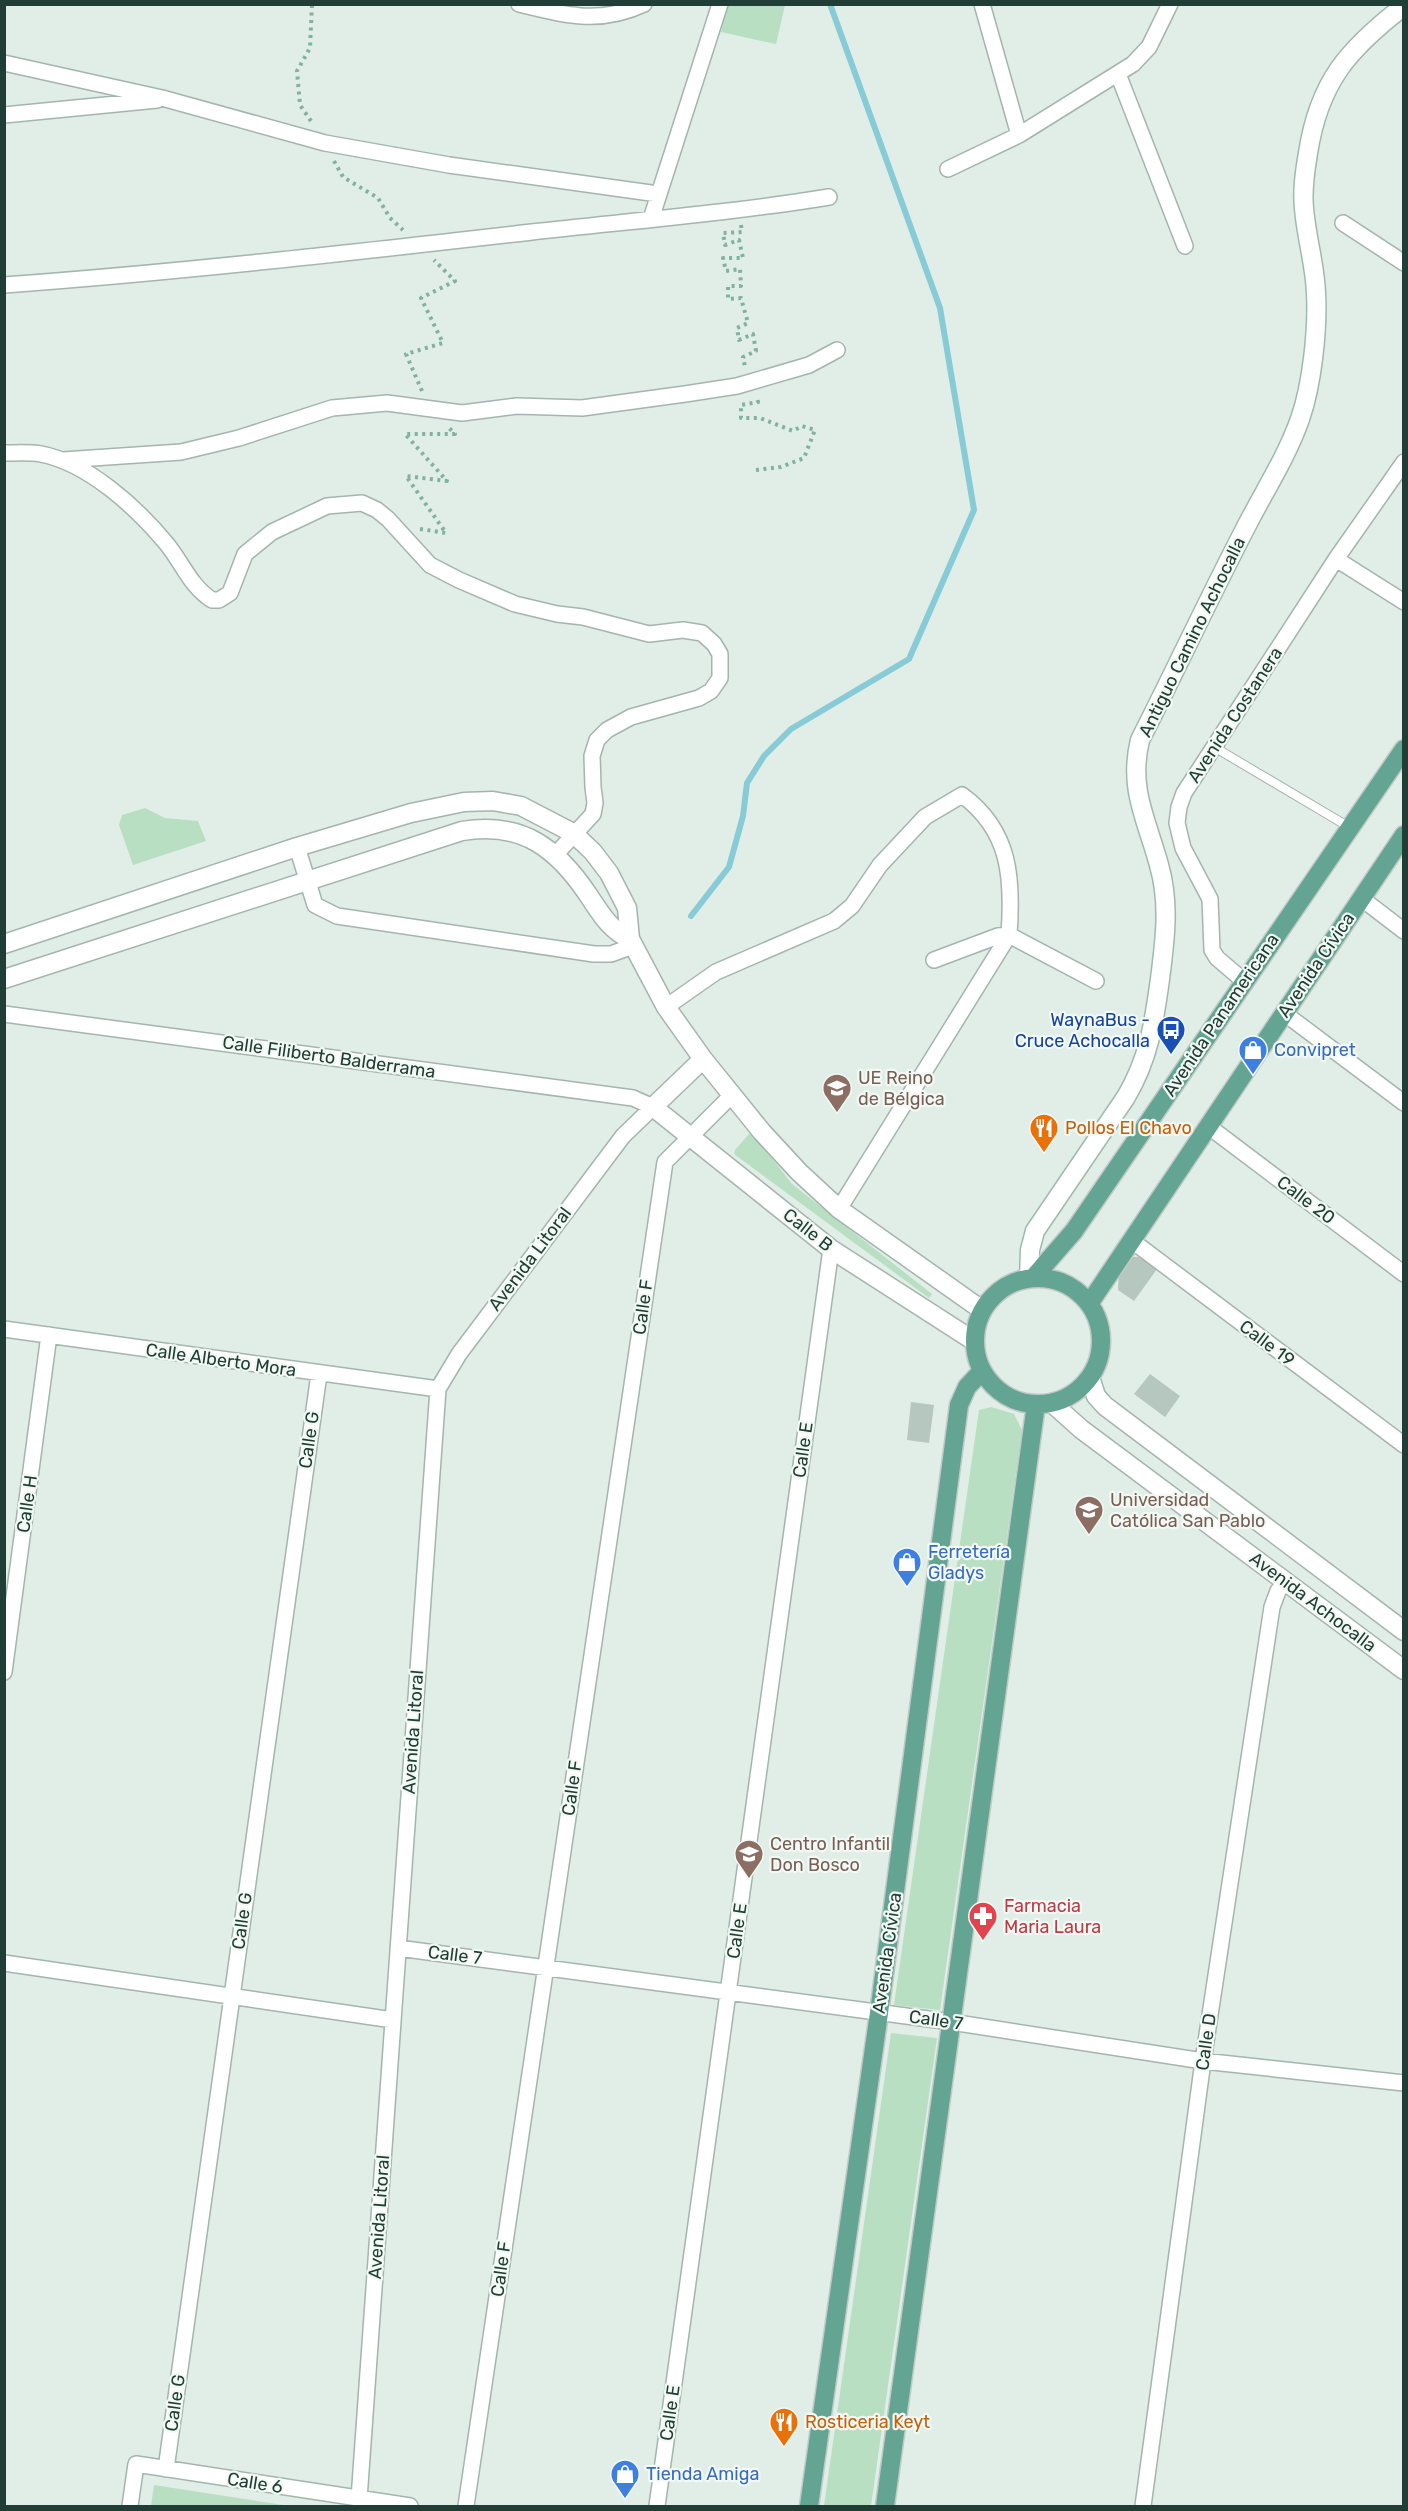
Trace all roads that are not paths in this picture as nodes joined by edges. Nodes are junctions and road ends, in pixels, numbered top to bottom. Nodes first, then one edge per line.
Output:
1 (519, 4) edge
2 (644, 4) edge
3 (720, 4) edge
4 (982, 4) edge
5 (1170, 4) edge
6 (1404, 6) edge
7 (4, 63) edge
8 (1118, 74) junction
9 (162, 98) junction
10 (4, 115) edge
11 (1019, 135) junction
12 (948, 169) dead end
13 (658, 194) junction
14 (829, 197) dead end
15 (651, 219) junction
16 (1343, 223) dead end
17 (1185, 246) dead end
18 (1404, 263) edge
19 (4, 285) edge
20 (837, 350) dead end
21 (4, 453) edge
22 (63, 460) junction
23 (1404, 462) edge
24 (1336, 559) junction
25 (1404, 602) edge
26 (1214, 747) junction
27 (1404, 749) edge
28 (1350, 828) junction
29 (573, 833) junction
30 (1404, 835) edge
31 (297, 847) junction
32 (556, 854) junction
33 (308, 881) junction
34 (1361, 898) junction
35 (1404, 931) edge
36 (1010, 935) junction
37 (631, 943) junction
38 (4, 944) edge
39 (934, 960) dead end
40 (4, 979) edge
41 (1096, 981) dead end
42 (1245, 982) junction
43 (666, 1007) junction
44 (1284, 1013) junction
45 (4, 1014) edge
46 (703, 1059) junction
47 (732, 1096) junction
48 (1404, 1103) edge
49 (653, 1107) junction
50 (1208, 1126) junction
51 (690, 1136) junction
52 (839, 1209) junction
53 (1131, 1240) junction
54 (831, 1249) junction
55 (1404, 1274) edge
56 (1031, 1278) junction
57 (1089, 1304) junction
58 (982, 1310) junction
59 (4, 1329) edge
60 (49, 1335) junction
61 (974, 1341) junction
62 (982, 1371) junction
63 (319, 1374) junction
64 (1089, 1377) junction
65 (438, 1389) junction
66 (1044, 1403) junction
67 (1404, 1445) edge
68 (1286, 1581) junction
69 (1404, 1631) edge
70 (1404, 1670) edge
71 (4, 1672) edge
72 (398, 1948) junction
73 (4, 1963) edge
74 (546, 1967) junction
75 (728, 1993) junction
76 (232, 1996) junction
77 (879, 2013) junction
78 (393, 2020) junction
79 (951, 2022) junction
80 (1203, 2061) junction
81 (1404, 2084) edge
82 (166, 2469) junction
83 (358, 2499) junction
84 (130, 2506) edge
85 (410, 2506) edge
86 (466, 2506) edge
87 (657, 2506) edge
88 (809, 2506) edge
89 (885, 2506) edge
90 (1143, 2506) edge

1 - 2 street
3 - 13 street
4 - 11 street
5 - 8 street
6 - 56 street, Antiguo Camino Achocalla
7 - 9 street
8 - 11 street
8 - 17 street
9 - 10 street
9 - 13 street
11 - 12 street
13 - 15 street
14 - 15 street
15 - 19 street
16 - 18 street
20 - 22 street
21 - 22 street
22 - 29 street
23 - 24 street, Avenida Costanera
24 - 25 street
24 - 26 street, Avenida Costanera
26 - 28 lane
26 - 42 street, Avenida Costanera
27 - 28 main road, Avenida Panamericana
28 - 42 main road, Avenida Panamericana
29 - 31 street
29 - 32 street
29 - 37 street
30 - 34 main road, Avenida Cívica
31 - 33 street
31 - 38 street
32 - 33 street
32 - 37 street
33 - 37 street
33 - 40 street
34 - 35 street
34 - 44 main road, Avenida Cívica
36 - 39 street
36 - 41 street
36 - 43 street
36 - 52 street
37 - 43 street, Calle B
42 - 56 main road, Avenida Panamericana
43 - 46 street, Calle B
44 - 48 street
44 - 50 main road, Avenida Cívica
45 - 49 street, Calle Filiberto Balderrama
46 - 47 street, Calle B
46 - 49 street, Avenida Litoral
47 - 51 street, Calle F
47 - 52 street, Calle B
49 - 51 street, Calle B
49 - 65 street, Avenida Litoral
50 - 53 main road, Avenida Cívica
50 - 55 street, Calle 20
51 - 54 street, Calle B
51 - 74 street, Calle F
52 - 58 street, Calle B
53 - 57 main road, Avenida Cívica
53 - 67 street, Calle 19
54 - 61 street, Calle B
54 - 75 street, Calle E
56 - 57 main road
56 - 58 main road
57 - 64 main road
58 - 61 main road
59 - 60 street, Calle Alberto Mora
60 - 63 street, Calle Alberto Mora
60 - 71 street, Calle H
61 - 62 main road
62 - 66 main road
62 - 77 main road, Avenida Cívica
63 - 65 street, Calle Alberto Mora
63 - 76 street, Calle G
64 - 66 main road
64 - 69 street, Avenida Achocalla
65 - 72 street, Avenida Litoral
66 - 68 street, Avenida Achocalla
66 - 79 main road
68 - 70 street, Avenida Achocalla
68 - 80 street, Calle D
72 - 74 street, Calle 7
72 - 78 street, Avenida Litoral
73 - 76 street
74 - 75 street, Calle 7
74 - 86 street, Calle F
75 - 77 street, Calle 7
75 - 87 street, Calle E
76 - 78 street
76 - 82 street, Calle G
77 - 79 street, Calle 7
77 - 88 main road, Avenida Cívica
78 - 83 street, Avenida Litoral
79 - 80 street, Calle 7
79 - 89 main road
80 - 81 street, Calle 7
80 - 90 street, Calle D
82 - 83 street, Calle 6
82 - 84 street, Calle 6
83 - 85 street, Calle 6

